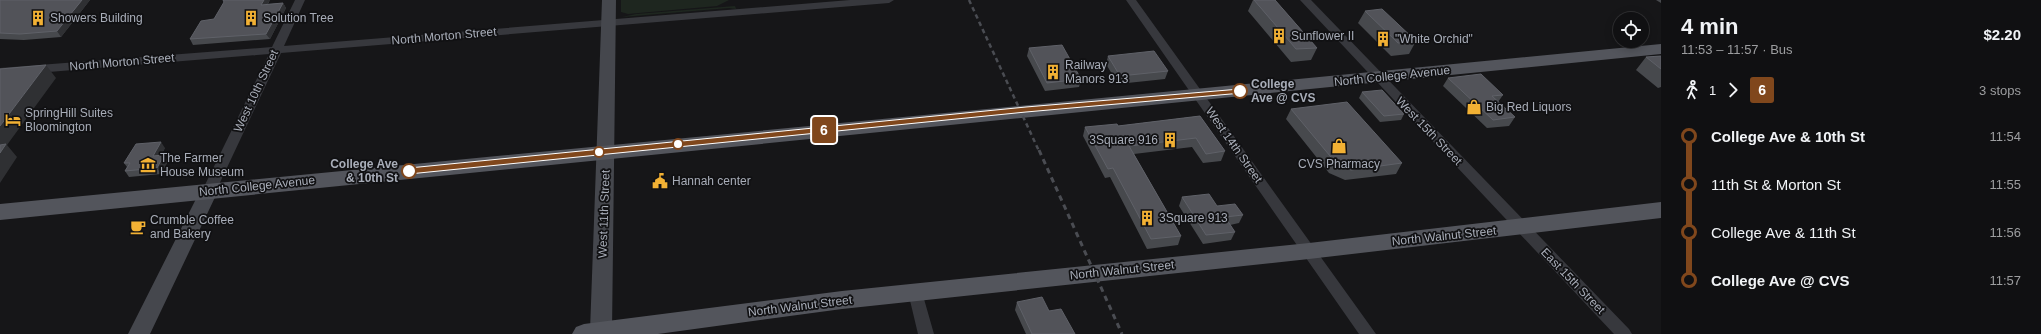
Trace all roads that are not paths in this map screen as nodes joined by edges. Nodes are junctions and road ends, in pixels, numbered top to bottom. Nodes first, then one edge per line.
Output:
1 (300, 0) edge
2 (609, 0) edge
3 (889, 0) edge
4 (1132, 0) edge
5 (1305, 0) edge
6 (752, 6) edge
7 (608, 22) junction
8 (1661, 49) edge
9 (275, 50) junction
10 (2, 74) edge
11 (1377, 77) junction
12 (1198, 95) junction
13 (606, 152) junction
14 (209, 191) junction
15 (1661, 210) edge
16 (0, 212) edge
17 (1521, 227) junction
18 (1309, 251) junction
19 (915, 292) junction
20 (592, 333) edge
21 (139, 334) edge
22 (926, 334) edge
23 (1368, 334) edge
24 (1624, 334) edge

1 - 9 street, West 10th Street
2 - 7 street, West 11th Street
3 - 6 street, North Morton Street
4 - 12 street, West 14th Street
5 - 11 street, West 15th Street
6 - 7 street, North Morton Street
7 - 9 street, North Morton Street
7 - 13 street, West 11th Street
8 - 11 main road, North College Avenue
9 - 10 street, North Morton Street
9 - 14 street, West 10th Street
11 - 12 main road, North College Avenue
11 - 17 street, West 15th Street
12 - 13 main road, North College Avenue
12 - 18 street, West 14th Street
13 - 14 main road, North College Avenue
13 - 20 street, West 11th Street
14 - 16 main road, North College Avenue
14 - 21 street, West 10th Street
15 - 17 main road, North Walnut Street
17 - 18 main road, North Walnut Street
17 - 24 street, East 15th Street
18 - 19 main road, North Walnut Street
18 - 23 street, West 14th Street
19 - 20 main road, North Walnut Street
19 - 22 street

